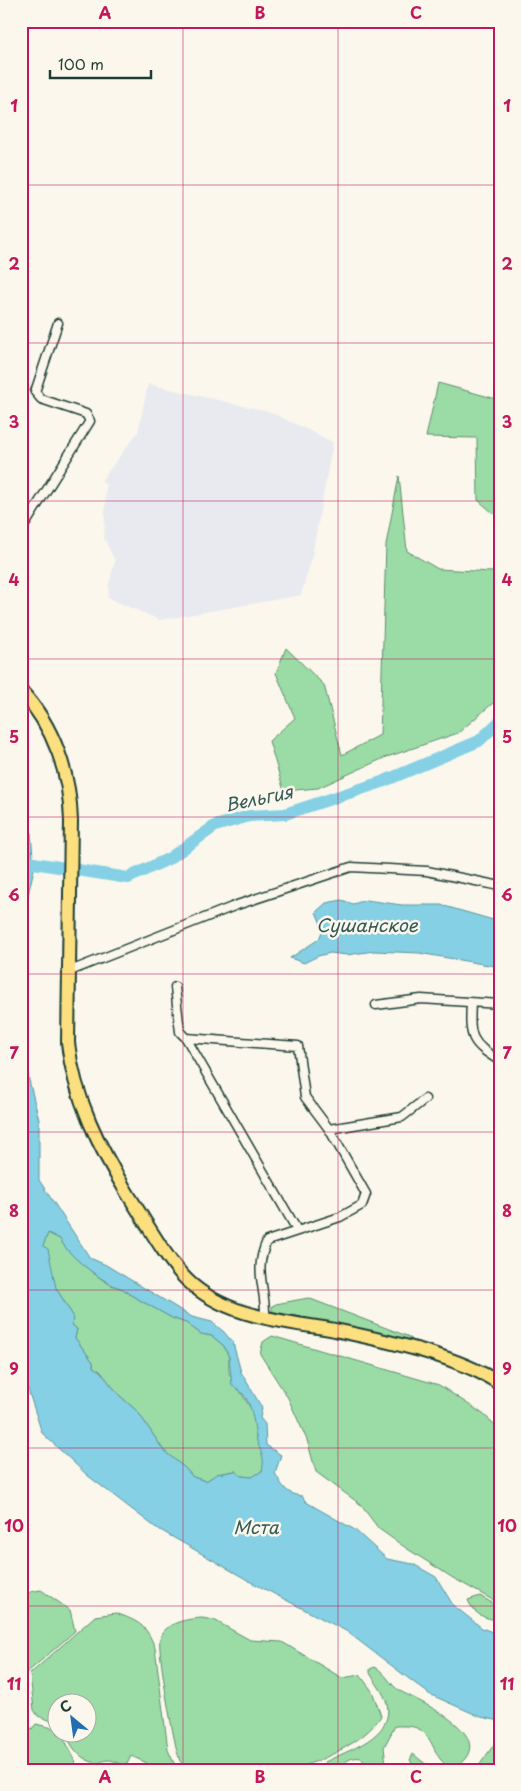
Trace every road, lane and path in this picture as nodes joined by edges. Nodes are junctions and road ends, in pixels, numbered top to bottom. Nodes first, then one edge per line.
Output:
1 (58, 323) dead end
2 (21, 531) edge
3 (21, 691) edge
4 (500, 886) edge
5 (70, 971) junction
6 (175, 987) dead end
7 (471, 1003) junction
8 (500, 1004) edge
9 (376, 1005) dead end
10 (186, 1038) junction
11 (500, 1061) edge
12 (425, 1099) dead end
13 (329, 1128) junction
14 (297, 1230) junction
15 (269, 1319) junction
16 (500, 1384) edge

1 - 2 street
3 - 5 main road
4 - 5 street
5 - 15 main road
6 - 10 street
7 - 8 street
7 - 9 street
7 - 11 street
10 - 13 street
10 - 14 street
12 - 13 street
13 - 14 street
14 - 15 street
15 - 16 main road

